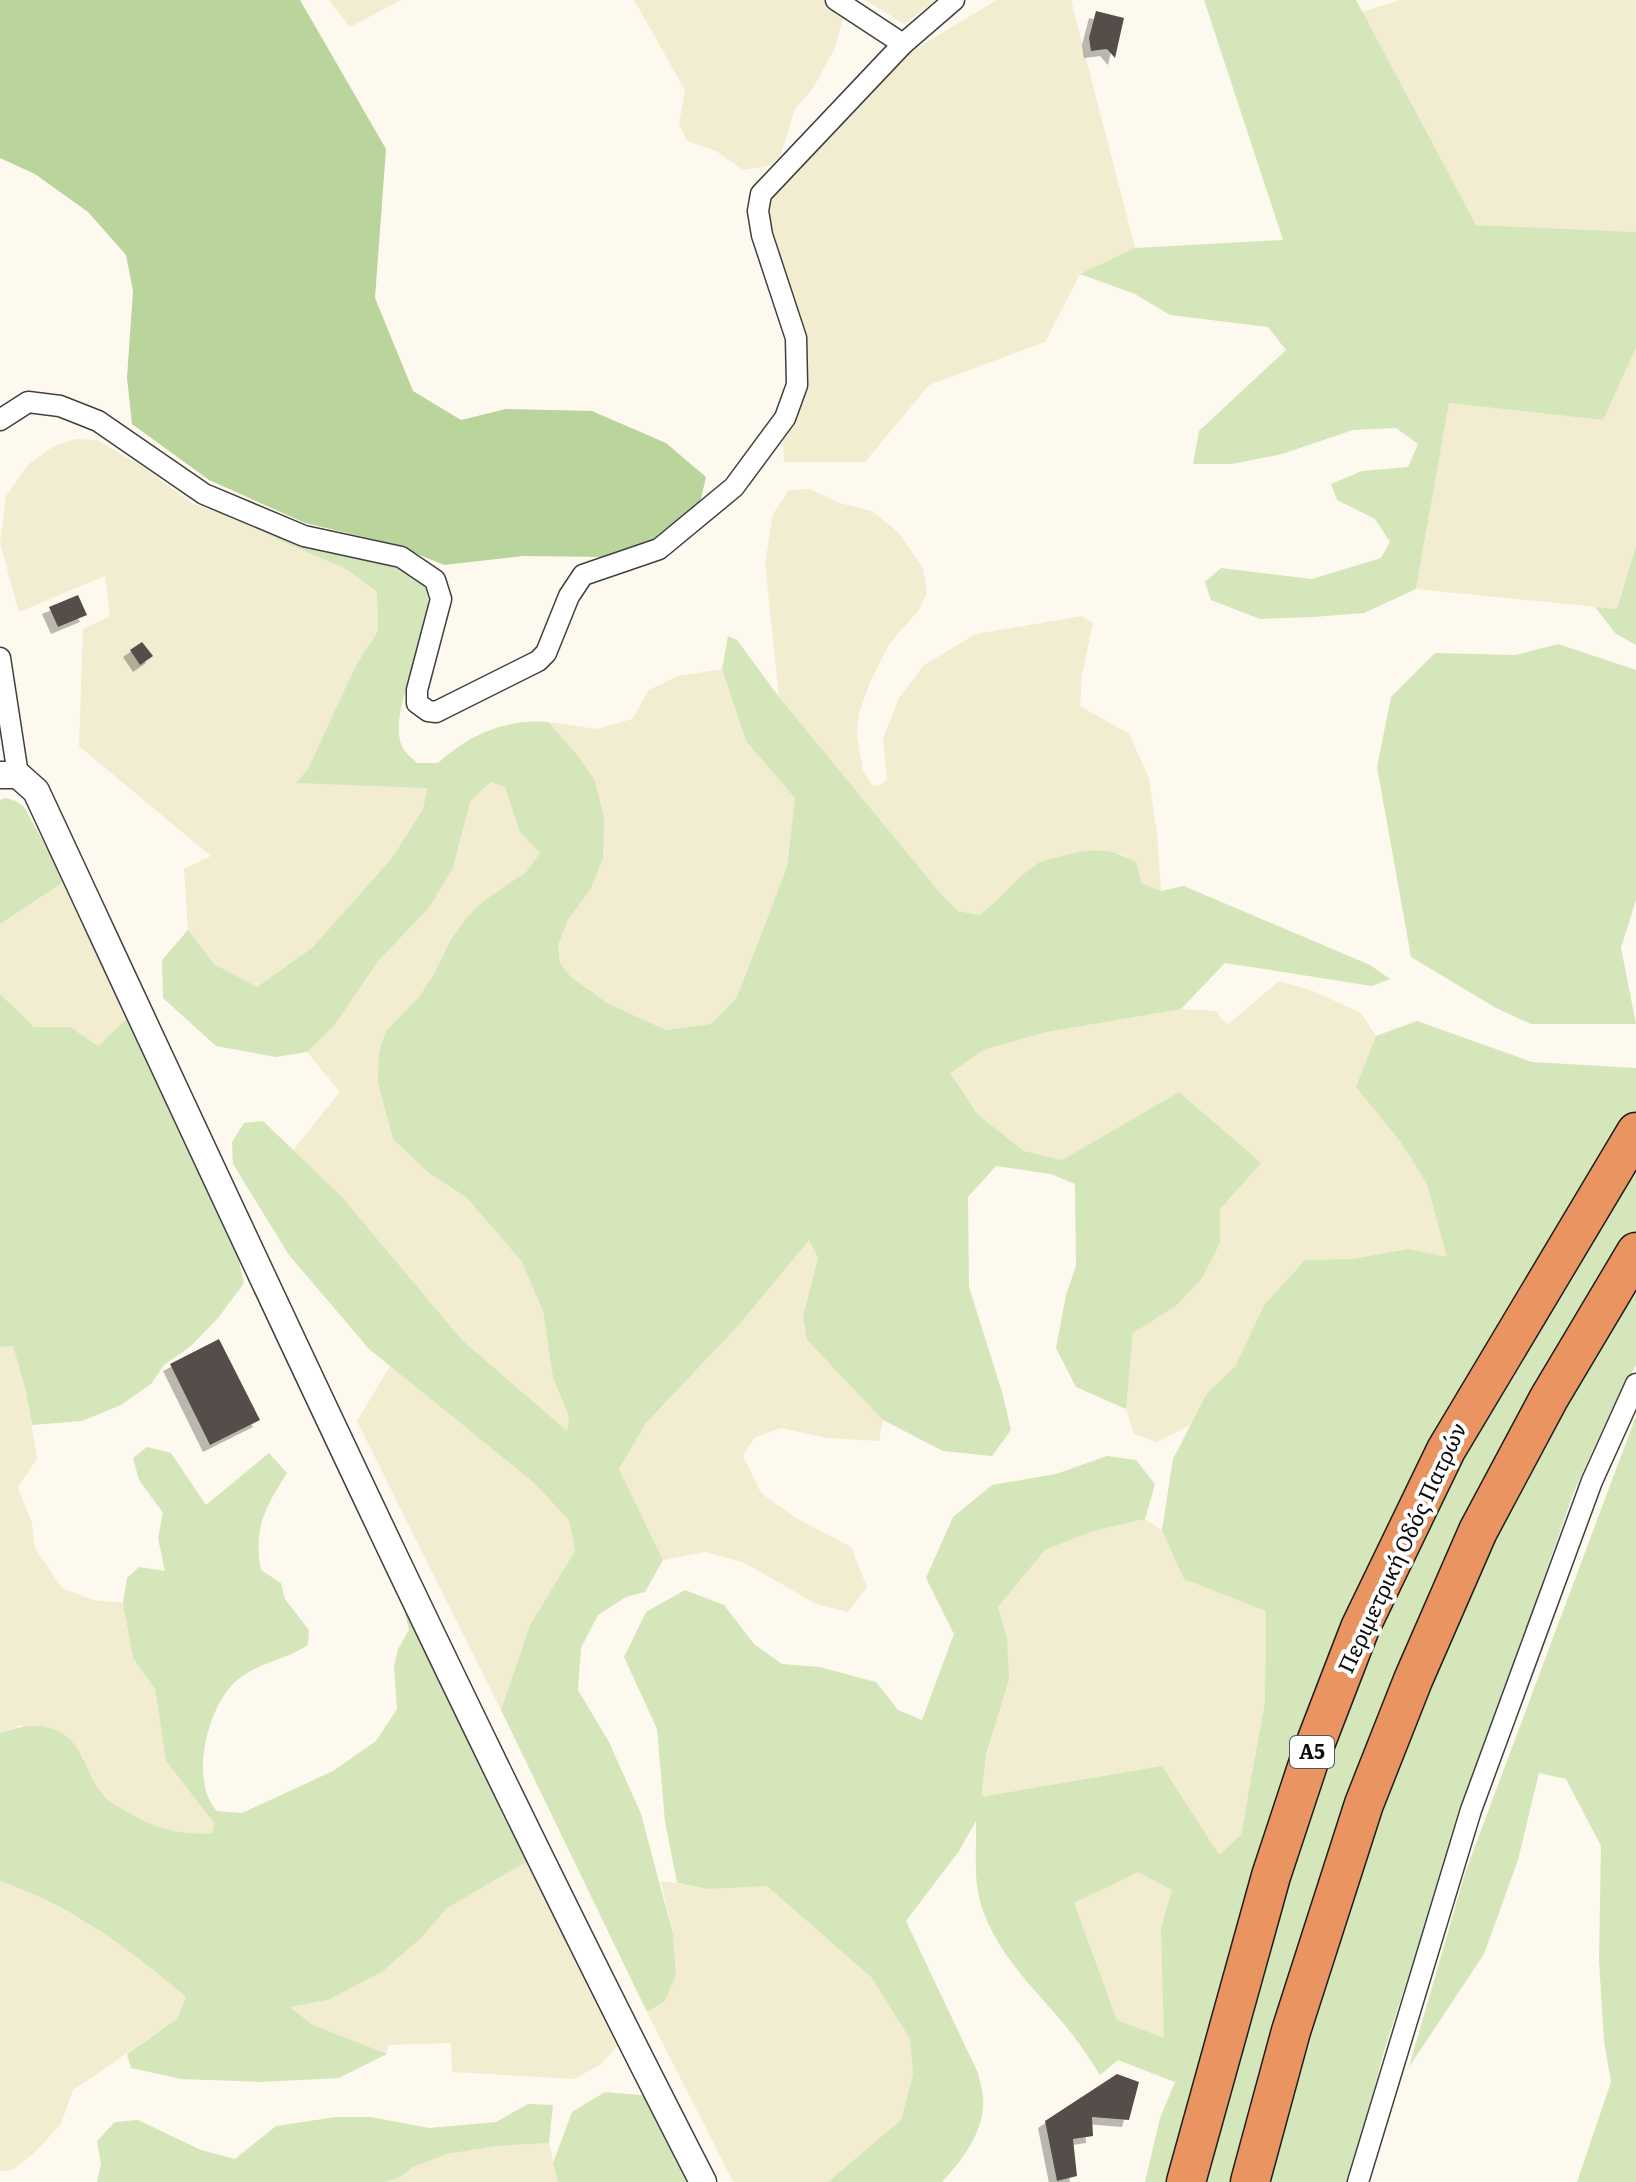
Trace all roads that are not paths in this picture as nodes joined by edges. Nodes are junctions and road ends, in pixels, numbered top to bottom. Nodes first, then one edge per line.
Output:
1 (836, 0) edge
2 (954, 0) edge
3 (903, 44) junction
4 (0, 420) edge
5 (0, 658) edge
6 (9, 775) edge
7 (1636, 1132) edge
8 (1636, 1252) edge
9 (1636, 1384) edge
10 (703, 2182) edge
11 (1186, 2182) edge
12 (1250, 2182) edge
13 (1358, 2182) edge

1 - 3 street
2 - 3 street
3 - 4 street
5 - 6 street
6 - 10 street
7 - 11 highway, Περιμετρική Οδός Πατρών / Α5
8 - 12 highway
9 - 13 street

